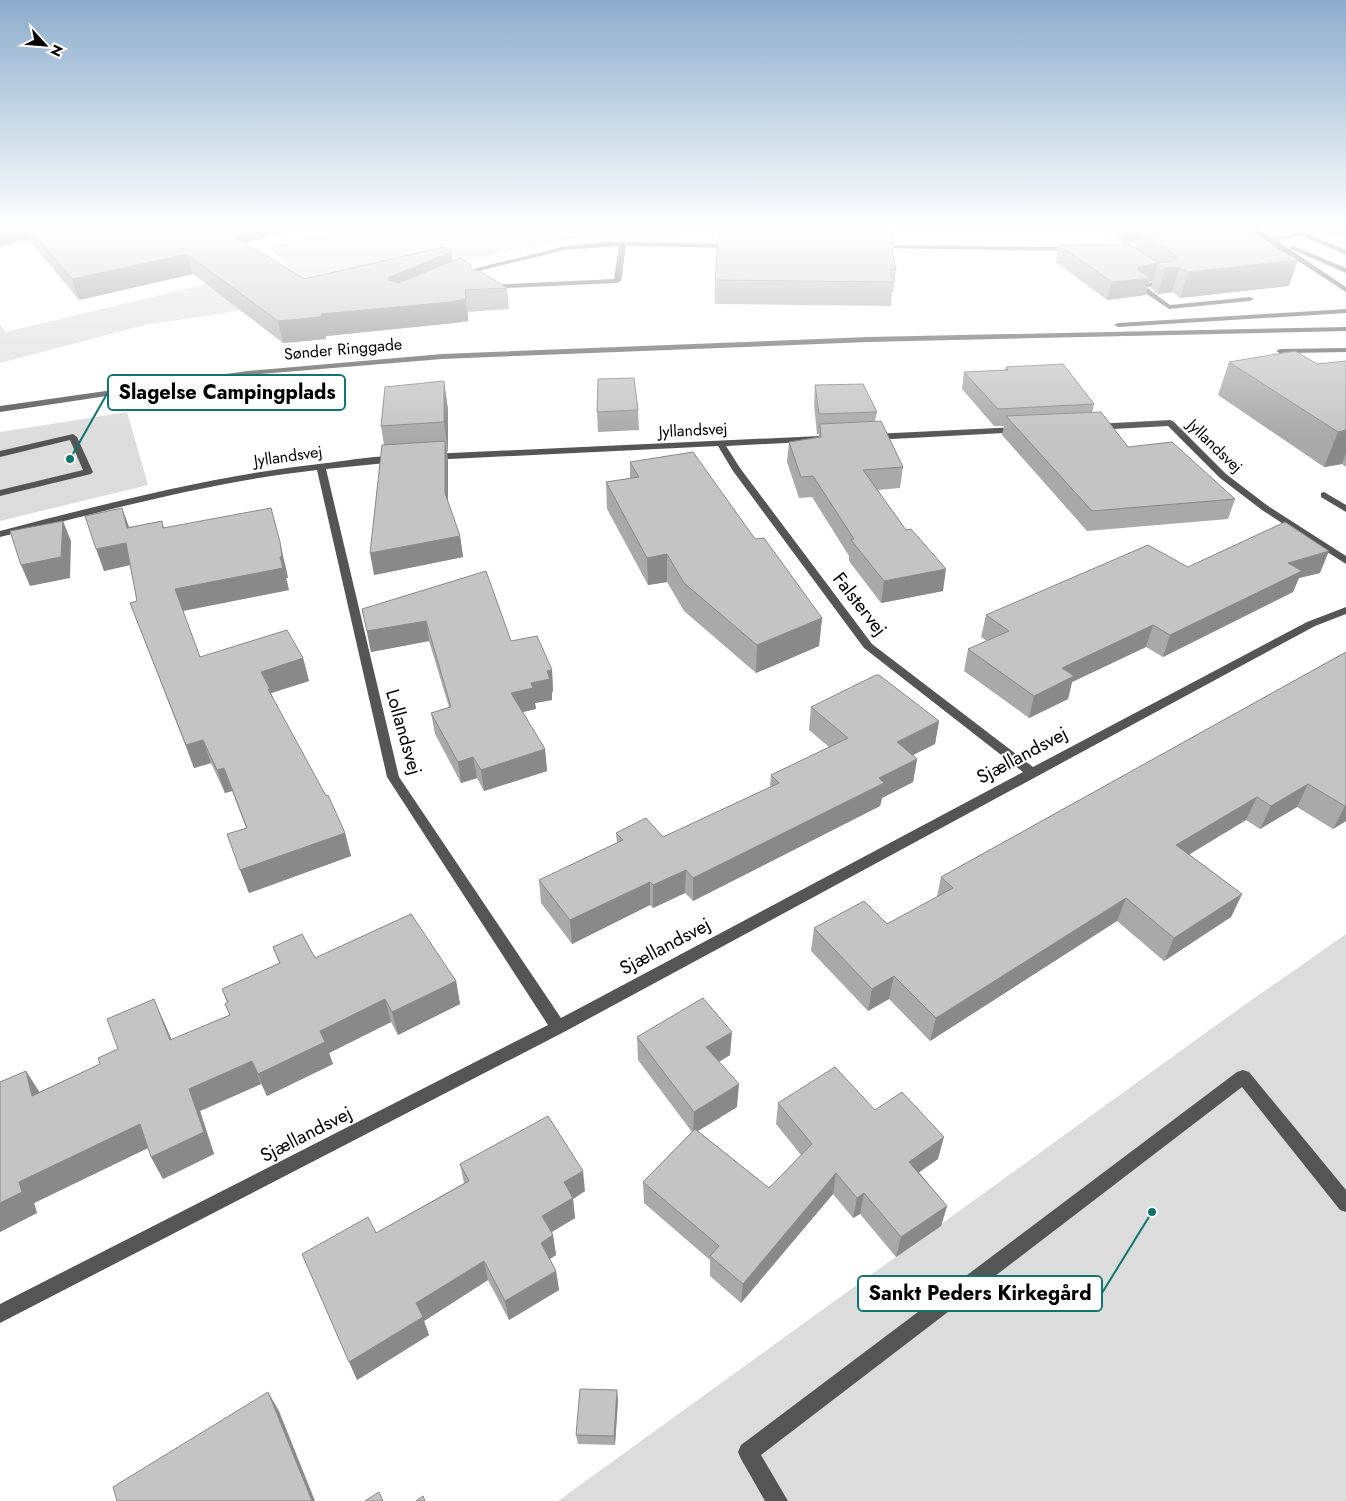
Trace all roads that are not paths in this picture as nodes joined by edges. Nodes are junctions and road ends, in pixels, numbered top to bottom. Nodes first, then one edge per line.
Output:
1 (1156, 298) edge
2 (1250, 299) dead end
3 (1346, 312) edge
4 (1346, 321) edge
5 (1346, 329) edge
6 (1026, 336) junction
7 (901, 338) junction
8 (1344, 351) edge
9 (1304, 366) edge
10 (0, 408) edge
11 (1082, 427) edge
12 (1034, 430) edge
13 (867, 437) edge
14 (828, 439) edge
15 (720, 443) junction
16 (0, 454) edge
17 (421, 457) edge
18 (402, 458) edge
19 (321, 466) junction
20 (0, 493) edge
21 (1324, 495) dead end
22 (1346, 509) edge
23 (0, 534) edge
24 (1346, 562) edge
25 (1346, 610) edge
26 (1031, 772) junction
27 (558, 1027) junction
28 (1346, 1204) edge
29 (0, 1314) edge
30 (777, 1501) edge

1 - 2 street
3 - 7 street, Sønder Ringgade
4 - 6 street
5 - 6 street, Sønder Ringgade
6 - 7 street, Sønder Ringgade
7 - 10 street, Sønder Ringgade
8 - 9 street
11 - 24 street, Jyllandsvej
12 - 13 street
14 - 15 street, Jyllandsvej
15 - 17 street, Jyllandsvej
15 - 26 street, Falstervej
16 - 20 street
18 - 19 street, Jyllandsvej
19 - 23 street, Jyllandsvej
19 - 27 street, Lollandsvej
21 - 22 street
25 - 26 street, Sjællandsvej
26 - 27 street, Sjællandsvej
27 - 29 street, Sjællandsvej
28 - 30 street

